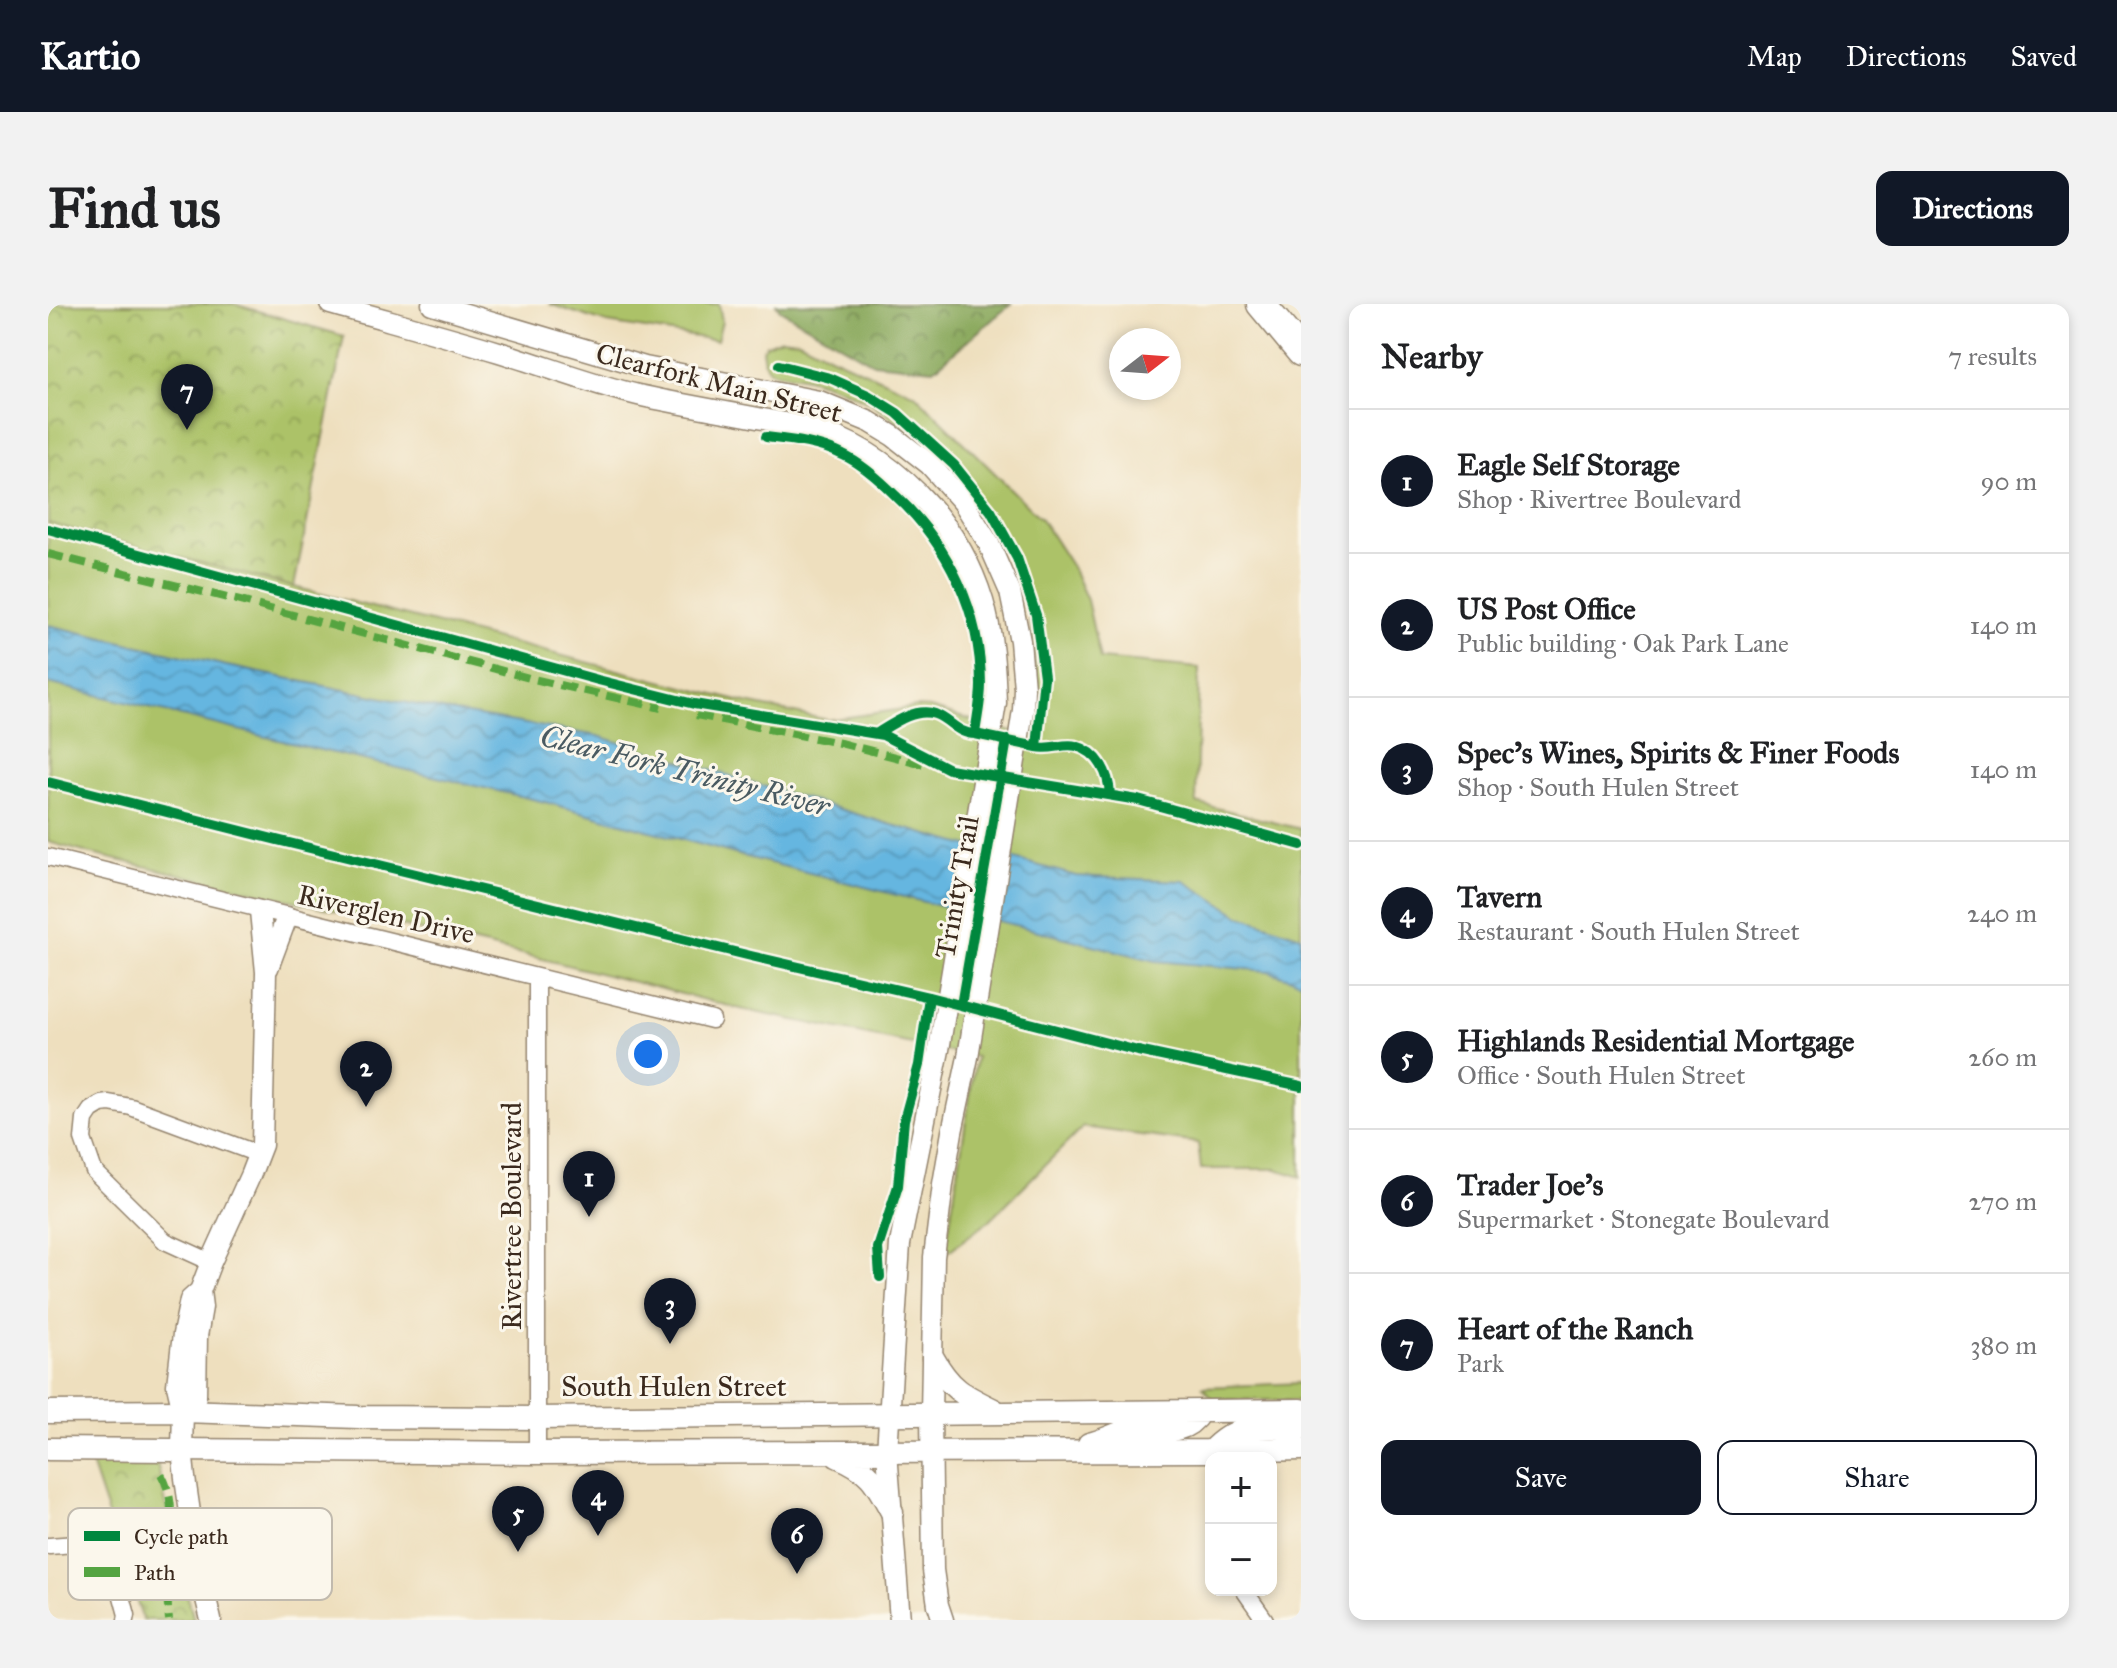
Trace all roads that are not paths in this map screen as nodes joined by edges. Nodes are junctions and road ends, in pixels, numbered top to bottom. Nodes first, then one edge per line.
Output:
1 (330, 304) edge
2 (432, 304) edge
3 (1261, 304) edge
4 (1301, 352) edge
5 (746, 387) junction
6 (742, 415) junction
7 (48, 857) edge
8 (260, 911) junction
9 (287, 917) junction
10 (266, 972) junction
11 (537, 978) junction
12 (712, 1020) dead end
13 (258, 1154) junction
14 (211, 1262) junction
15 (898, 1279) junction
16 (933, 1349) junction
17 (1301, 1410) edge
18 (183, 1411) junction
19 (48, 1412) edge
20 (998, 1412) junction
21 (1200, 1412) junction
22 (931, 1414) junction
23 (888, 1415) junction
24 (536, 1418) junction
25 (1301, 1428) edge
26 (48, 1449) edge
27 (182, 1449) junction
28 (1301, 1449) edge
29 (828, 1452) junction
30 (887, 1452) junction
31 (931, 1452) junction
32 (1053, 1452) junction
33 (1213, 1452) edge
34 (1256, 1452) edge
35 (537, 1453) junction
36 (1205, 1455) edge
37 (190, 1508) edge
38 (892, 1512) junction
39 (48, 1546) edge
40 (68, 1546) edge
41 (1248, 1596) edge
42 (123, 1600) edge
43 (206, 1600) edge
44 (126, 1620) edge
45 (211, 1620) edge
46 (900, 1620) edge
47 (943, 1620) edge
48 (1265, 1620) edge

1 - 6 street, Clearfork Main Street
2 - 5 street, Clearfork Main Street
3 - 4 highway
5 - 6 street
5 - 16 street, Clearfork Main Street
6 - 15 street, Clearfork Main Street
7 - 8 street, Riverglen Drive
8 - 9 street, Riverglen Drive
8 - 10 street
9 - 10 street
9 - 11 street, Riverglen Drive
10 - 13 street
11 - 12 street, Riverglen Drive
11 - 24 street, Rivertree Boulevard
13 - 14 street
13 - 14 street
14 - 18 street
15 - 16 street
15 - 23 street, Clearfork Main Street
16 - 20 main road
16 - 22 street, Clearfork Main Street
17 - 21 main road, South Hulen Street
18 - 19 main road, South Hulen Street
18 - 24 main road, South Hulen Street
18 - 27 street
20 - 21 main road, South Hulen Street
20 - 22 main road, South Hulen Street
21 - 32 main road
22 - 23 main road, South Hulen Street
22 - 31 street, Clearfork Main Street
23 - 24 main road, South Hulen Street
23 - 30 street, Clearfork Main Street
24 - 35 street, Rivertree Boulevard
25 - 33 main road
26 - 27 main road
27 - 35 main road
27 - 37 street
28 - 34 main road
29 - 30 main road
29 - 35 main road
29 - 38 main road
30 - 31 main road
30 - 38 street, Clearfork Main Street
31 - 32 main road
31 - 47 street, Clearfork Main Street
32 - 36 main road
38 - 46 street, Clearfork Main Street
39 - 40 street
41 - 48 street
42 - 44 street
43 - 45 street

